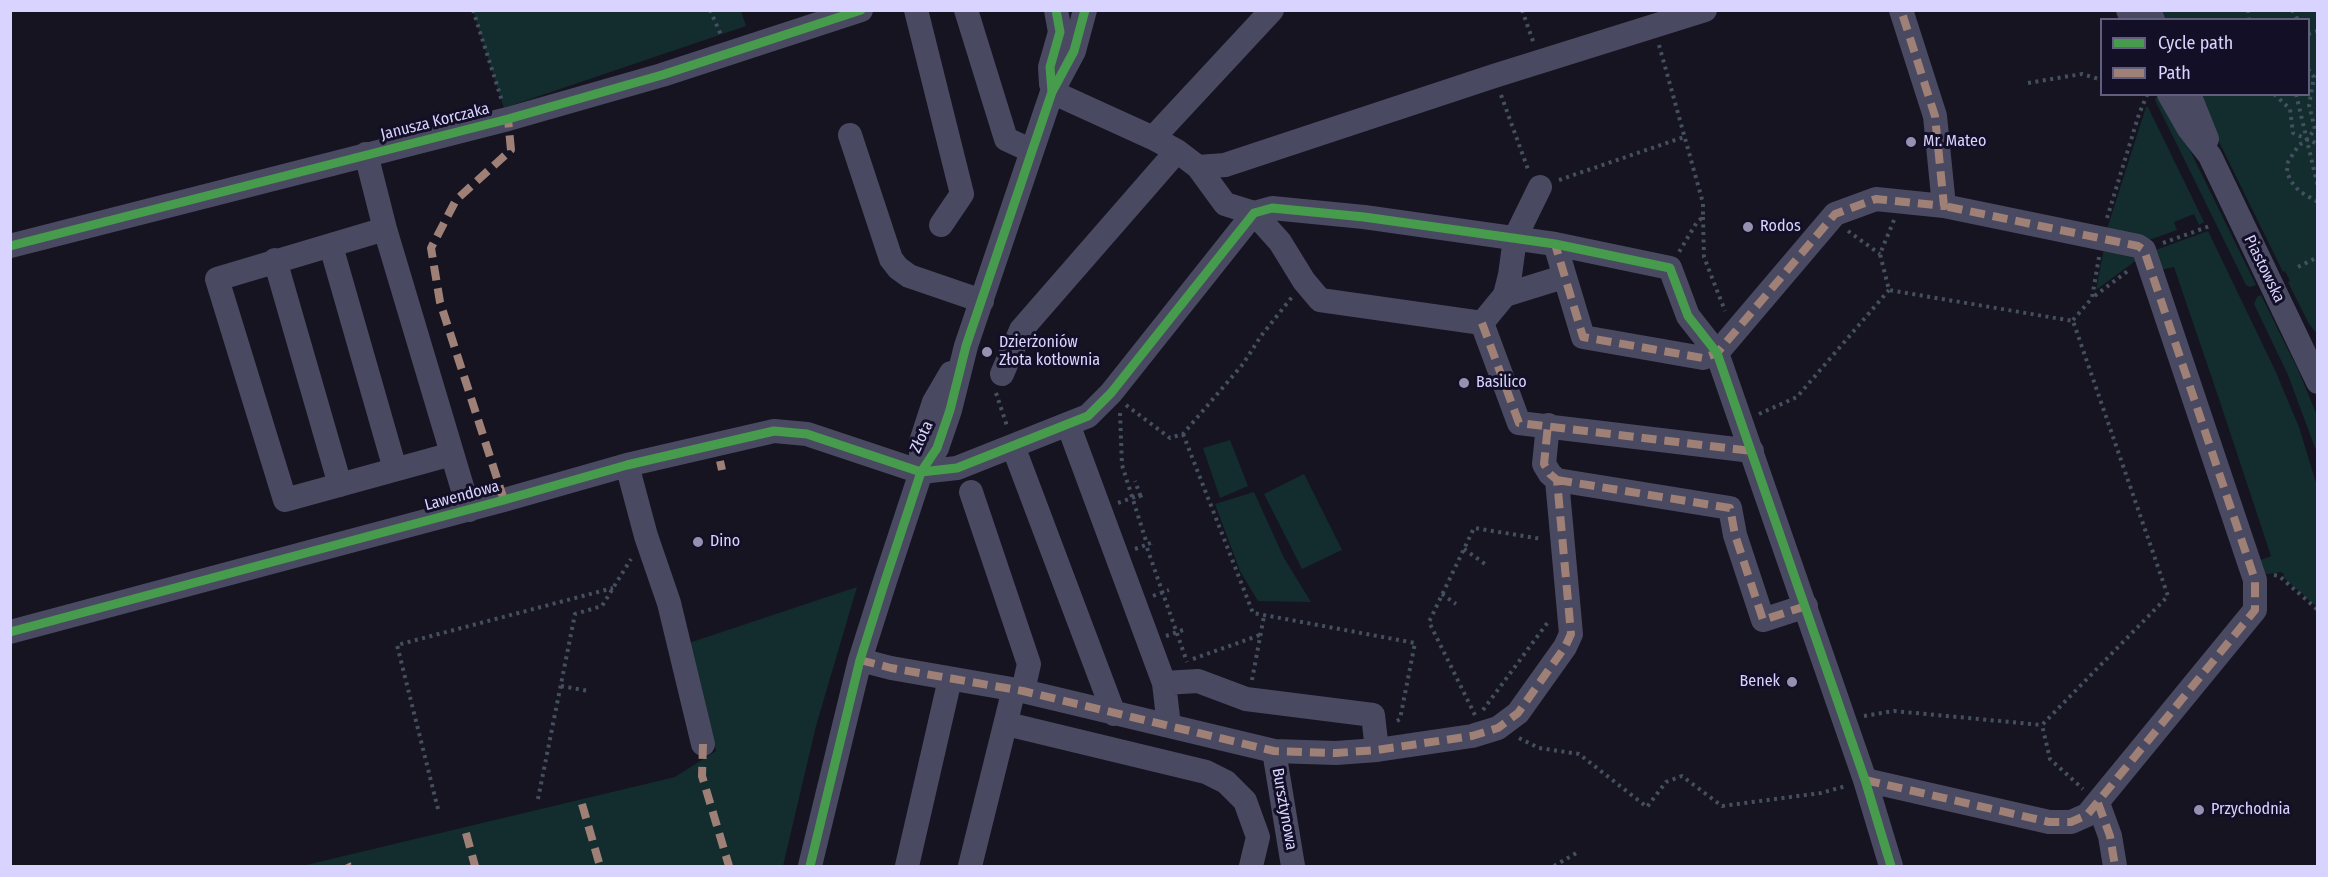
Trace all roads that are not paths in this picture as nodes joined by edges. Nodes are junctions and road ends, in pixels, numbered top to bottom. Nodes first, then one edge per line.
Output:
1 (861, 10) edge
2 (916, 10) edge
3 (966, 10) edge
4 (1056, 10) edge
5 (1085, 10) edge
6 (1272, 10) edge
7 (1705, 10) edge
8 (1901, 10) edge
9 (1052, 92) junction
10 (2170, 96) edge
11 (2190, 96) edge
12 (850, 135) dead end
13 (1153, 138) junction
14 (1032, 151) junction
15 (1177, 151) junction
16 (366, 154) junction
17 (2210, 156) junction
18 (1198, 167) junction
19 (1539, 187) road end
20 (1944, 206) junction
21 (1254, 213) junction
22 (941, 225) dead end
23 (385, 229) junction
24 (1515, 238) junction
25 (1555, 244) junction
26 (10, 246) edge
27 (331, 246) junction
28 (275, 260) junction
29 (1563, 278) junction
30 (1505, 295) junction
31 (982, 301) junction
32 (1482, 323) junction
33 (1717, 353) junction
34 (2315, 369) edge
35 (997, 379) road end
36 (1068, 424) junction
37 (1548, 425) junction
38 (1013, 446) junction
39 (1752, 451) junction
40 (452, 454) junction
41 (627, 465) junction
42 (395, 469) junction
43 (921, 472) junction
44 (1557, 480) junction
45 (340, 485) junction
46 (970, 492) dead end
47 (469, 510) junction
48 (1806, 606) junction
49 (10, 632) edge
50 (860, 660) junction
51 (1162, 677) junction
52 (950, 679) junction
53 (1018, 690) junction
54 (1114, 714) junction
55 (1007, 724) junction
56 (1169, 726) junction
57 (1376, 742) junction
58 (703, 744) dead end
59 (1274, 751) junction
60 (1865, 780) junction
61 (2098, 803) junction
62 (810, 867) edge
63 (907, 867) edge
64 (970, 867) edge
65 (1251, 867) edge
66 (1293, 867) edge
67 (1891, 867) edge
68 (2115, 867) edge

1 - 16 street, Janusza Korczaka
2 - 22 street
3 - 14 street
4 - 9 street, Złota
5 - 9 street, Złota
6 - 13 street
7 - 18 street
8 - 20 street
9 - 13 street
9 - 14 street, Złota
10 - 17 street, Piastowska
11 - 17 street, Piastowska
12 - 31 street
13 - 15 street
14 - 31 street, Złota
15 - 18 street
15 - 35 street
16 - 23 street
16 - 26 street, Janusza Korczaka
17 - 34 street, Piastowska
18 - 21 street
19 - 24 street
20 - 33 street
20 - 61 street
21 - 24 street
21 - 32 street
21 - 36 street
23 - 27 street
23 - 40 street
24 - 25 street
24 - 30 street
25 - 29 street
25 - 33 street
27 - 28 street
27 - 42 street
28 - 45 street
28 - 45 street
29 - 30 street
29 - 33 street
30 - 32 street
31 - 43 street, Złota
32 - 37 street
33 - 39 street
36 - 38 street
36 - 51 street
37 - 39 street
37 - 44 street
38 - 43 street
38 - 54 street
39 - 48 street
40 - 42 street
40 - 47 street
41 - 43 street, Lawendowa
41 - 47 street, Lawendowa
41 - 58 street
42 - 45 street
43 - 50 street, Złota
44 - 48 street
44 - 57 street
46 - 53 street
47 - 49 street, Lawendowa
48 - 60 street
50 - 52 street
50 - 62 street, Złota
51 - 56 street
51 - 57 street
52 - 53 street
52 - 63 street
53 - 54 street
53 - 55 street
54 - 56 street
55 - 64 street
55 - 65 street
56 - 59 street
57 - 59 street
59 - 66 street, Bursztynowa
60 - 61 street
60 - 67 street
61 - 68 street

